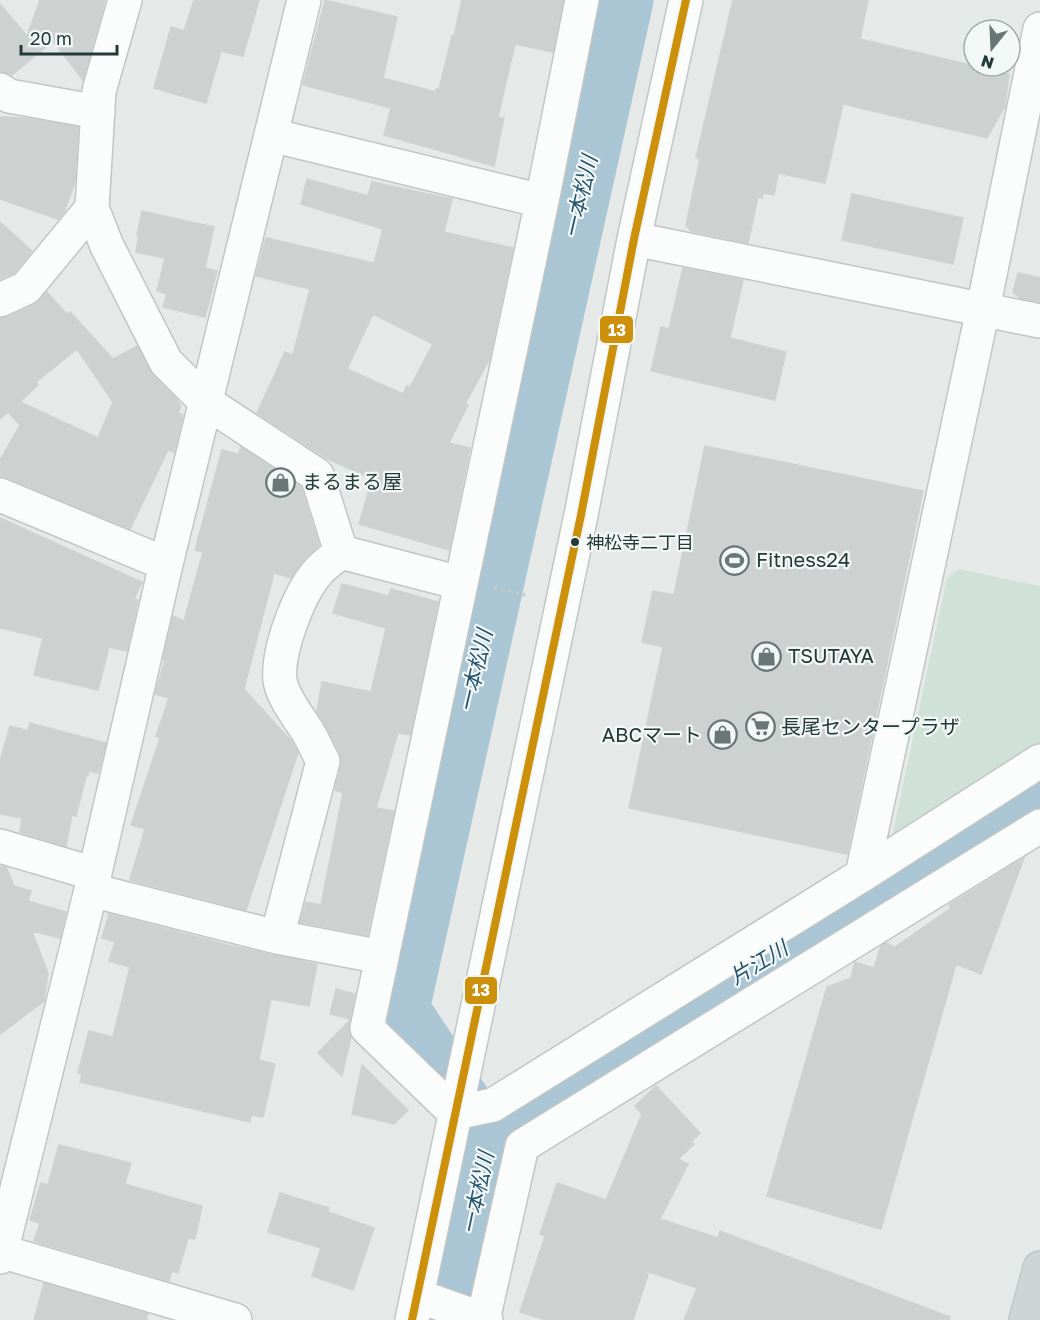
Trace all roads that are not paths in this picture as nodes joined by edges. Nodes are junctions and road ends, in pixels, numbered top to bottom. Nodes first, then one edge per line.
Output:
1 (126, 0) edge
2 (304, 0) edge
3 (582, 0) edge
4 (686, 0) edge
5 (1040, 29) edge
6 (4, 93) edge
7 (98, 112) junction
8 (271, 135) junction
9 (542, 201) junction
10 (92, 208) junction
11 (634, 239) junction
12 (0, 300) edge
13 (983, 309) junction
14 (1040, 321) edge
15 (206, 402) junction
16 (0, 495) edge
17 (341, 552) junction
18 (166, 564) junction
19 (460, 583) junction
20 (1040, 761) edge
21 (1040, 826) edge
22 (0, 846) edge
23 (862, 875) junction
24 (93, 882) junction
25 (277, 938) junction
26 (382, 957) junction
27 (465, 1110) junction
28 (13, 1150) edge
29 (0, 1253) edge
30 (1040, 1268) edge
31 (419, 1305) edge
32 (481, 1318) edge
33 (235, 1320) edge
34 (1026, 1320) edge

1 - 7 street
2 - 8 street
3 - 9 street
4 - 11 street
5 - 13 street
6 - 7 street
7 - 10 street
8 - 9 street
8 - 15 street
9 - 19 street
10 - 12 street
10 - 15 street
11 - 13 street
11 - 27 street
13 - 14 street
13 - 23 street
15 - 17 street
15 - 18 street
16 - 18 street
17 - 19 street
17 - 25 street
18 - 24 street
19 - 26 street
20 - 23 street
21 - 32 street
22 - 24 street
23 - 27 street
24 - 25 street
24 - 28 street
25 - 26 street
26 - 27 street
27 - 31 street
28 - 29 street
29 - 33 street
30 - 34 main road
31 - 32 street

